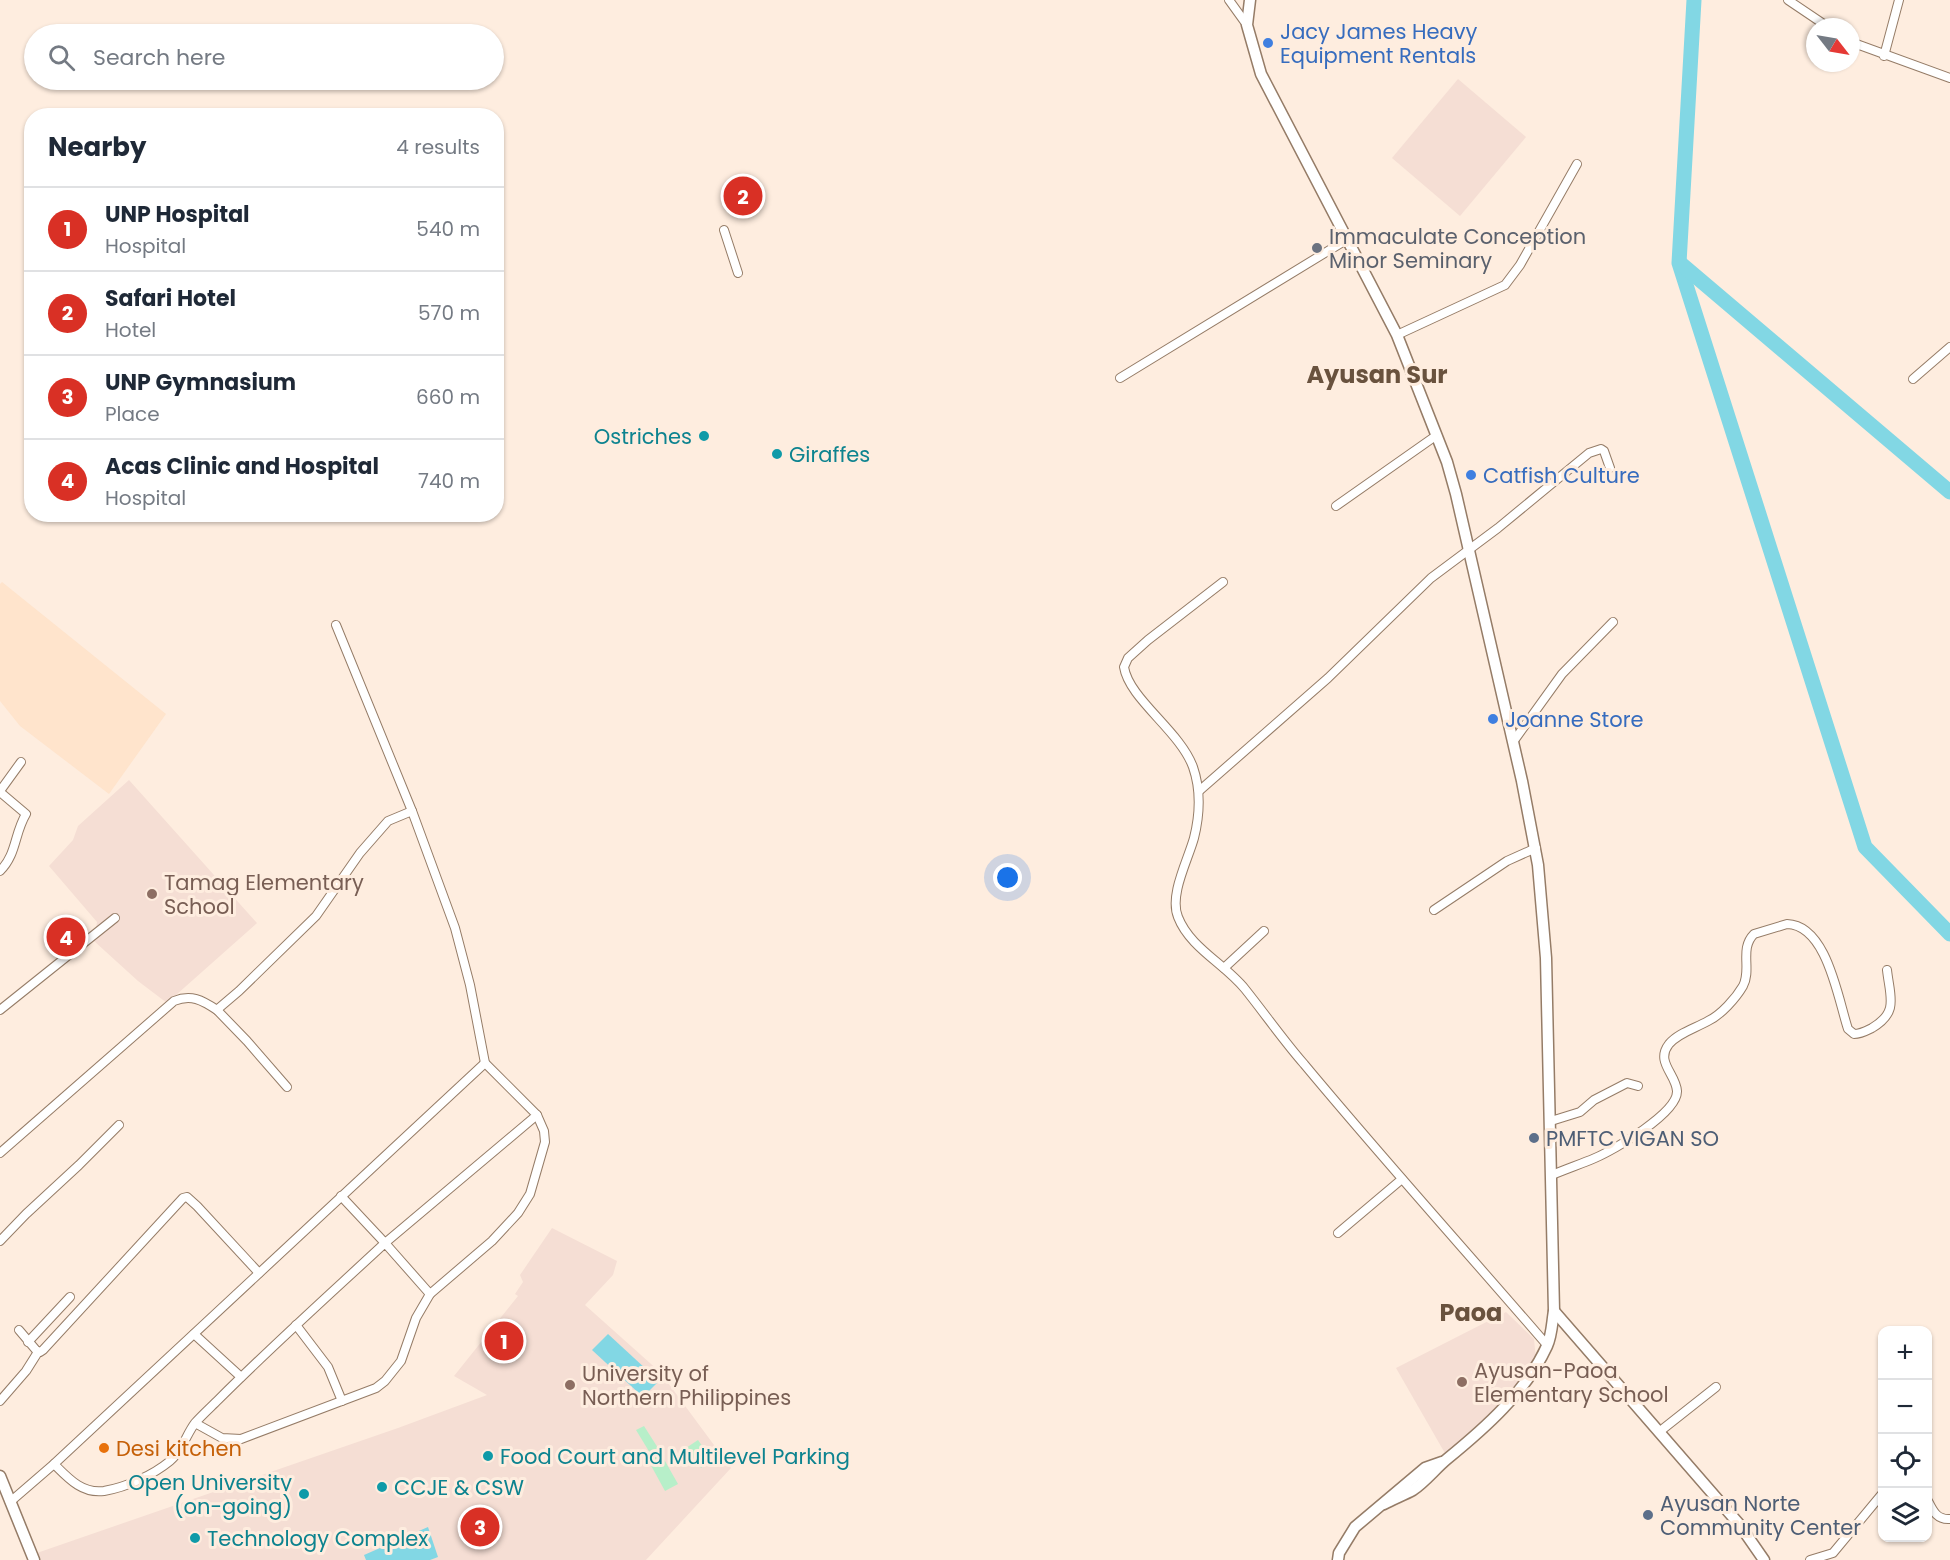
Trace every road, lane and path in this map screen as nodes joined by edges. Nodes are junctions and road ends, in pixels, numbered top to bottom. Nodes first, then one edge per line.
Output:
1 (1229, 0) edge
2 (1250, 0) edge
3 (1788, 0) edge
4 (1899, 0) edge
5 (1815, 18) edge
6 (1247, 25) junction
7 (1860, 46) edge
8 (1884, 56) junction
9 (1950, 78) edge
10 (1577, 164) dead end
11 (724, 230) dead end
12 (1346, 240) junction
13 (738, 273) dead end
14 (1397, 335) junction
15 (1950, 347) edge
16 (1120, 378) dead end
17 (1913, 379) dead end
18 (1437, 435) junction
19 (1610, 468) dead end
20 (1336, 506) dead end
21 (1468, 549) junction
22 (1223, 582) dead end
23 (1613, 622) dead end
24 (336, 625) dead end
25 (1513, 742) junction
26 (21, 762) dead end
27 (0, 791) edge
28 (1199, 791) junction
29 (412, 811) junction
30 (1536, 848) junction
31 (0, 871) edge
32 (1434, 910) dead end
33 (115, 918) dead end
34 (1264, 931) dead end
35 (1224, 968) junction
36 (1887, 970) dead end
37 (0, 1010) edge
38 (217, 1010) junction
39 (485, 1063) junction
40 (1638, 1086) dead end
41 (287, 1087) dead end
42 (537, 1115) junction
43 (1551, 1121) junction
44 (119, 1125) dead end
45 (0, 1153) edge
46 (1552, 1175) junction
47 (1402, 1179) junction
48 (341, 1196) junction
49 (1338, 1233) dead end
50 (0, 1241) edge
51 (385, 1243) junction
52 (259, 1273) junction
53 (430, 1294) junction
54 (70, 1298) dead end
55 (1554, 1311) junction
56 (296, 1325) junction
57 (19, 1330) dead end
58 (194, 1334) junction
59 (28, 1342) junction
60 (1547, 1345) junction
61 (38, 1352) junction
62 (241, 1377) junction
63 (1716, 1388) dead end
64 (0, 1401) edge
65 (342, 1401) junction
66 (195, 1423) junction
67 (1659, 1432) junction
68 (54, 1464) junction
69 (0, 1476) edge
70 (1878, 1499) edge
71 (10, 1502) junction
72 (1932, 1508) edge
73 (1950, 1519) edge
74 (31, 1559) edge
75 (1338, 1560) edge
76 (1764, 1560) edge
77 (1810, 1560) edge

1 - 6 street
2 - 6 street
3 - 5 street
4 - 8 street
6 - 12 street
7 - 8 street
8 - 9 street
10 - 14 street
11 - 13 street
12 - 14 street
12 - 16 street
14 - 18 street
15 - 17 street
18 - 20 street
18 - 21 street
19 - 21 street
21 - 25 street
21 - 28 street
22 - 28 street
23 - 25 street
24 - 29 street
25 - 30 street
26 - 27 street
27 - 31 street
28 - 35 street
29 - 38 street
29 - 39 street
30 - 32 street
30 - 43 street
33 - 37 street
34 - 35 street
35 - 47 street
36 - 46 street
38 - 41 street
38 - 45 street
39 - 42 street
39 - 48 street
40 - 43 street
42 - 51 street
42 - 53 street
43 - 46 street
44 - 50 street
46 - 55 street
47 - 49 street
47 - 60 street
48 - 51 street
48 - 52 street
51 - 53 street
51 - 56 street
52 - 58 street
52 - 61 street
53 - 65 street
54 - 59 street
55 - 60 street
55 - 67 street
56 - 62 street
56 - 65 street
57 - 59 street
58 - 62 street
58 - 68 street
59 - 61 street
60 - 75 street
61 - 64 street
62 - 66 street
63 - 67 street
65 - 66 street
66 - 68 street
67 - 76 street
68 - 71 street
69 - 71 street
70 - 77 street
71 - 74 street
72 - 73 street

